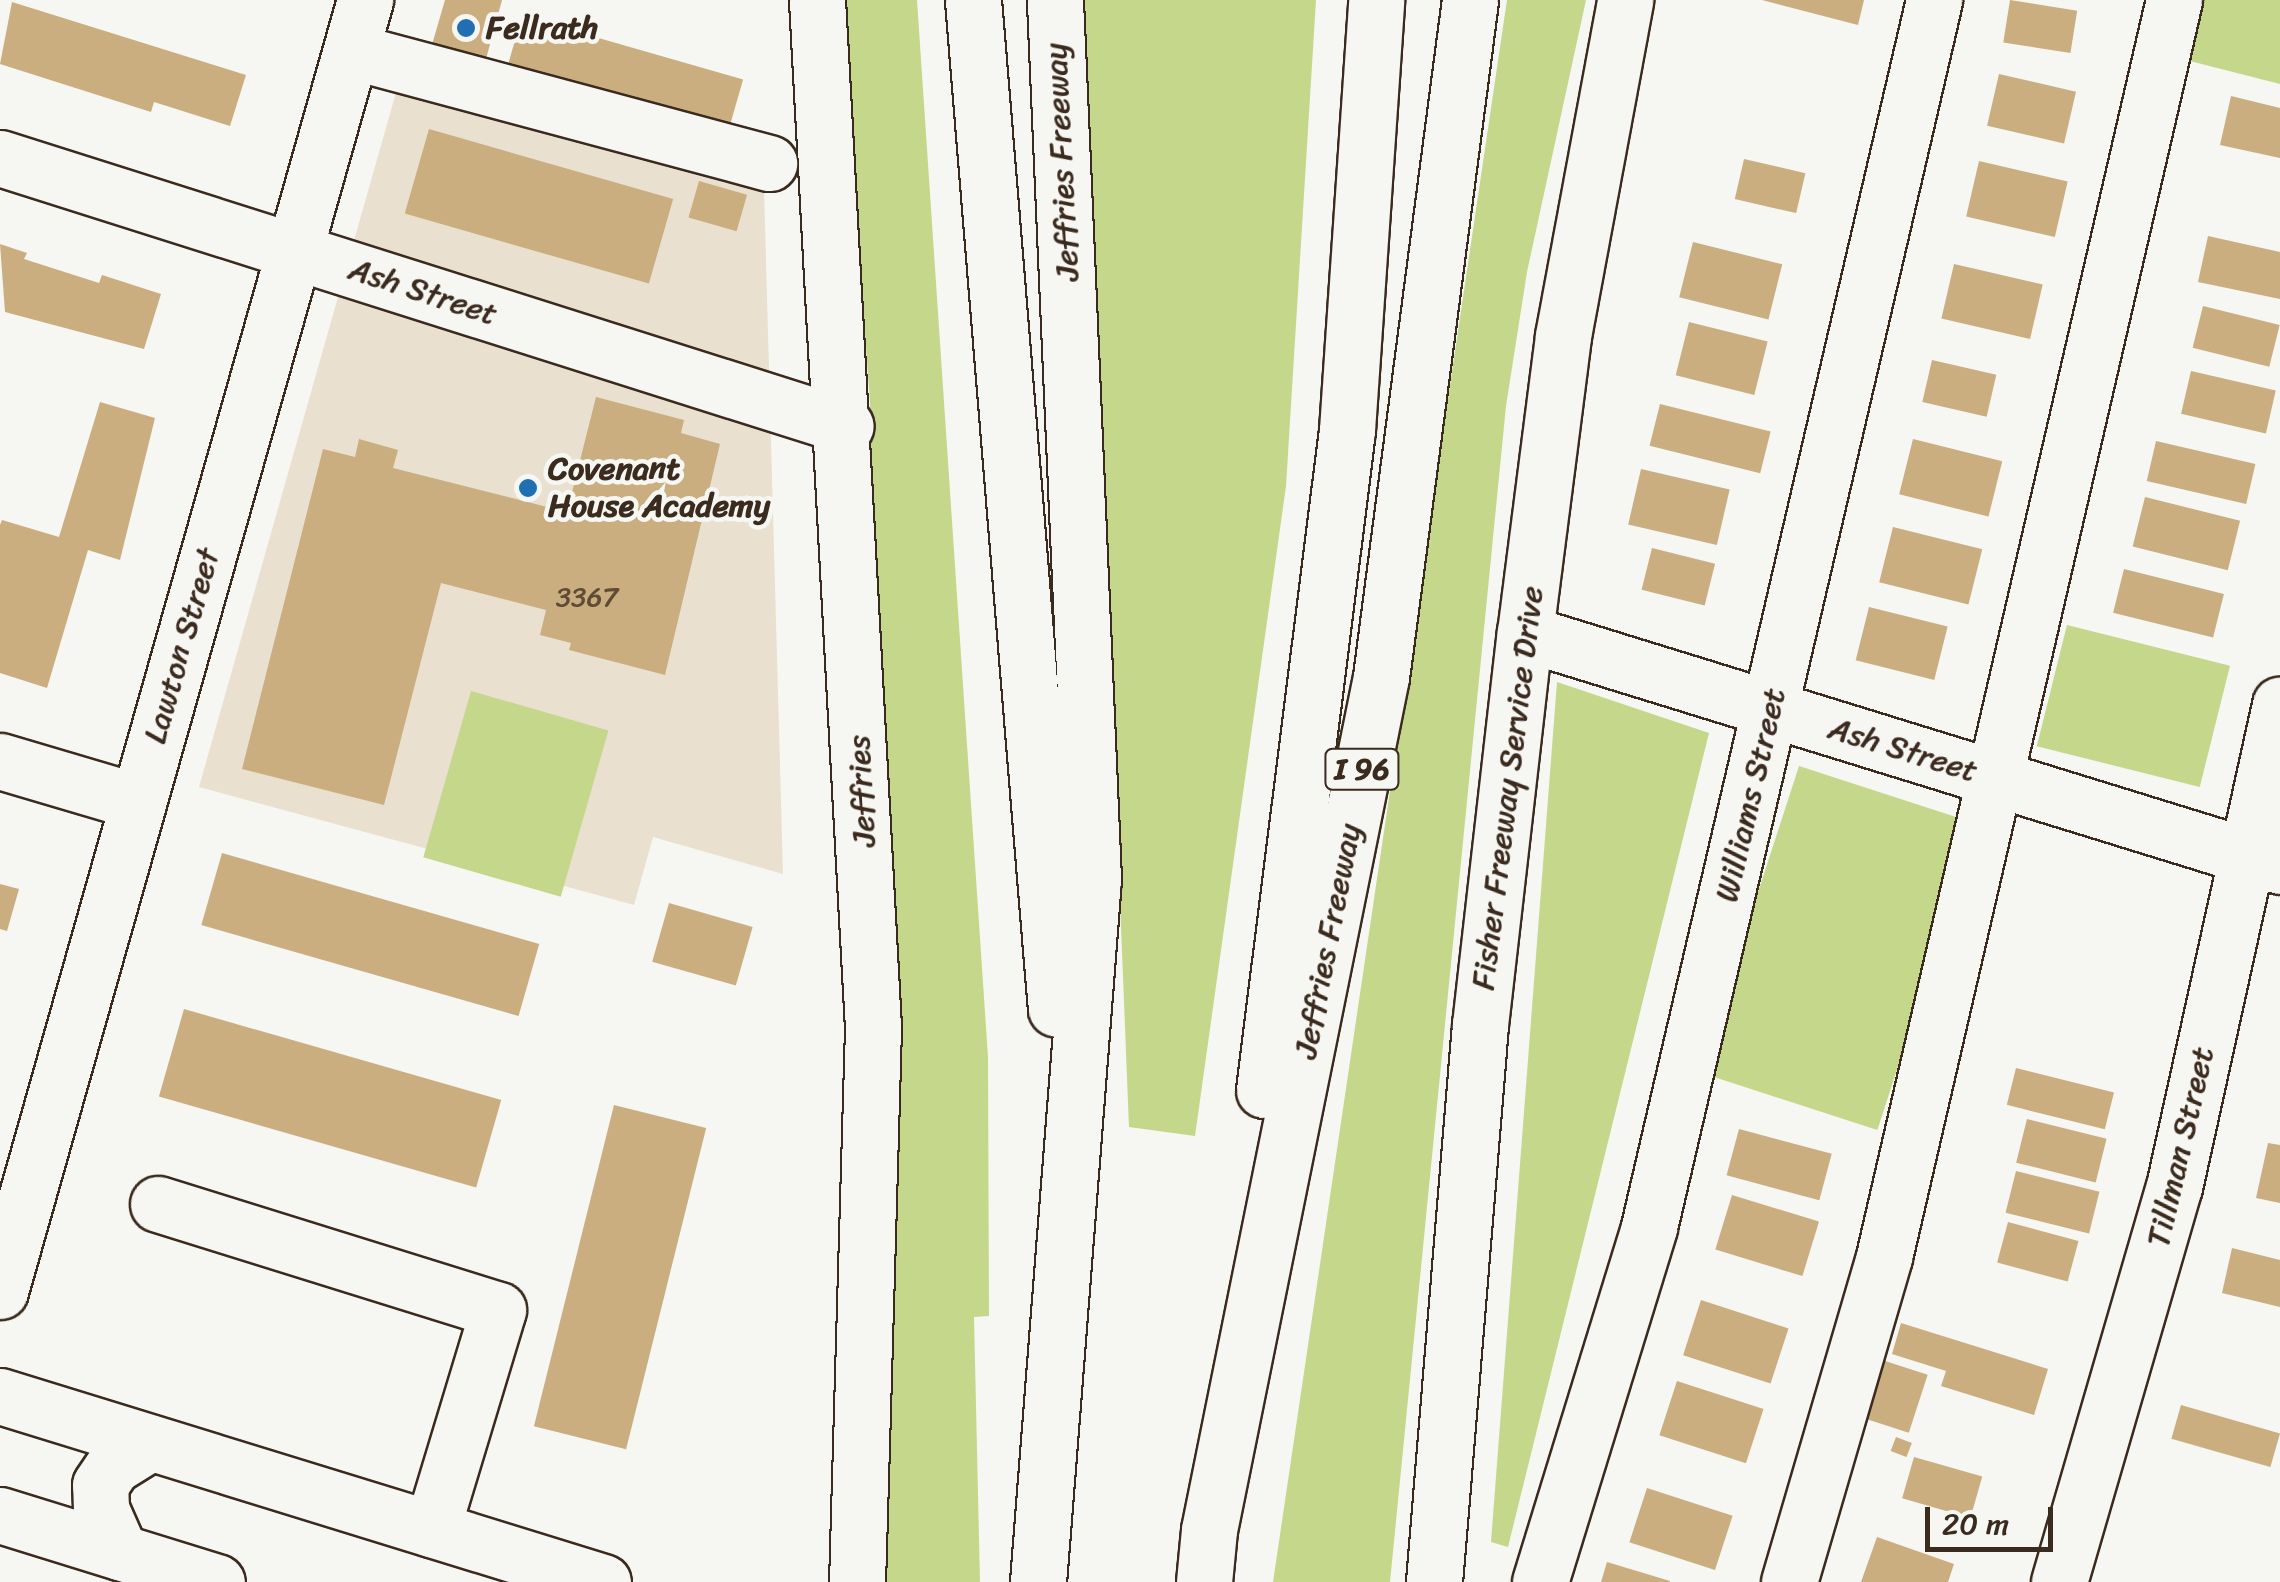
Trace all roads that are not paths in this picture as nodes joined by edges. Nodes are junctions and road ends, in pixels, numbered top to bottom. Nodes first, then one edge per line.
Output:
1 (818, 0) edge
2 (974, 0) edge
3 (1054, 0) edge
4 (1376, 0) edge
5 (1470, 0) edge
6 (1625, 0) edge
7 (1934, 0) edge
8 (2174, 0) edge
9 (358, 25) edge
10 (0, 158) edge
11 (769, 163) dead end
12 (293, 250) junction
13 (846, 426) junction
14 (1525, 633) junction
15 (2280, 705) edge
16 (1770, 709) junction
17 (0, 760) edge
18 (1998, 779) junction
19 (138, 802) junction
20 (2263, 861) edge
21 (1068, 1167) junction
22 (158, 1204) dead end
23 (0, 1291) edge
24 (0, 1396) edge
25 (150, 1443) junction
26 (0, 1515) edge
27 (432, 1529) junction
28 (120, 1552) junction
29 (1207, 1556) edge
30 (217, 1582) edge
31 (603, 1582) edge
32 (857, 1582) edge
33 (1038, 1582) edge
34 (1434, 1582) edge
35 (1540, 1582) edge
36 (1789, 1582) edge
37 (2059, 1582) edge

1 - 13 main road, Jeffries
2 - 21 main road
3 - 21 main road, Jeffries Freeway
4 - 29 main road
5 - 29 main road, Jeffries Freeway / I 96
6 - 14 main road, Fisher Freeway Service Drive
7 - 16 main road, Williams Street
8 - 18 main road
9 - 11 main road
9 - 12 main road, Lawton Street
10 - 12 main road, Ash Street
12 - 13 main road, Ash Street
12 - 19 main road, Lawton Street
13 - 32 main road, Jeffries
14 - 16 main road, Ash Street
14 - 34 main road, Fisher Freeway Service Drive
15 - 20 main road, Tillman Street
16 - 18 main road, Ash Street
16 - 35 main road, Williams Street
17 - 19 main road
18 - 20 main road, Ash Street
18 - 36 main road
19 - 23 main road, Lawton Street
20 - 37 main road, Tillman Street
21 - 33 main road, Jeffries Freeway
22 - 27 main road
24 - 25 main road
25 - 27 main road
25 - 28 main road
26 - 28 main road
27 - 31 main road
28 - 30 main road

